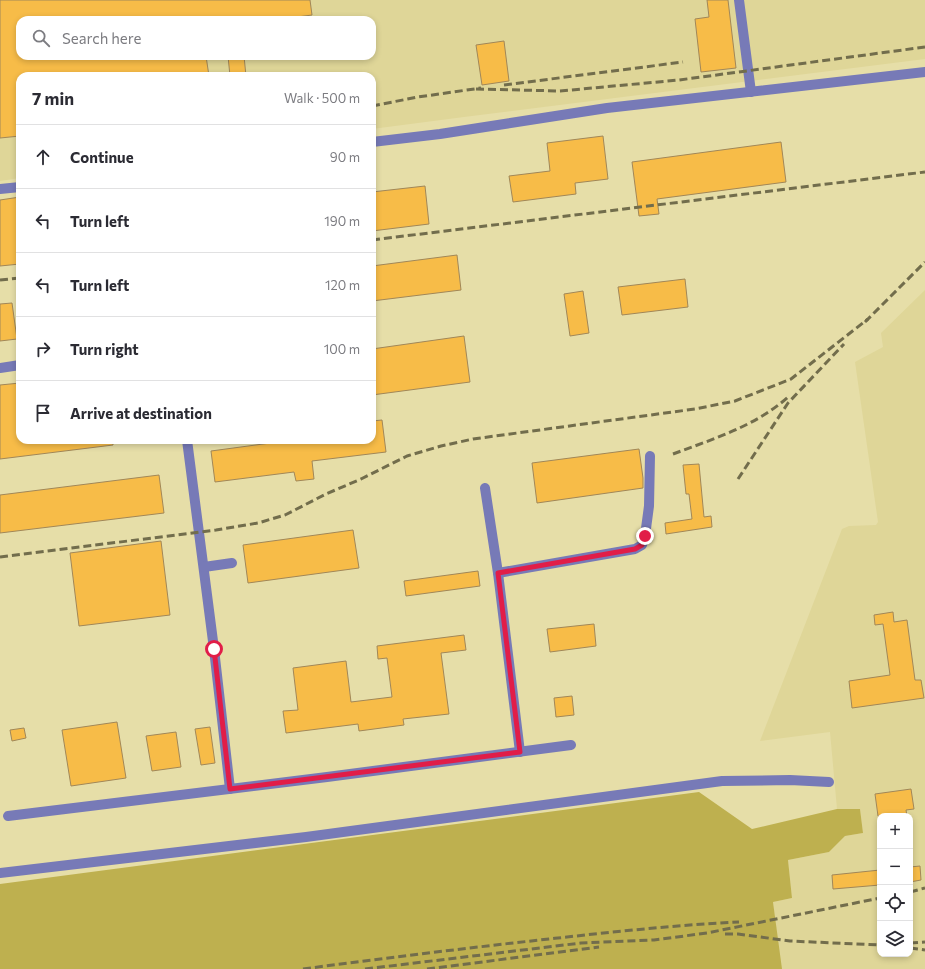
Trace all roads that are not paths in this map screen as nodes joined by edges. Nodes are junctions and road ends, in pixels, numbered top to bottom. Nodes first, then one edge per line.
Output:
1 (739, 0) edge
2 (925, 72) edge
3 (751, 92) junction
4 (376, 142) edge
5 (16, 187) edge
6 (0, 189) edge
7 (16, 366) edge
8 (0, 368) edge
9 (187, 444) edge
10 (650, 456) dead end
11 (485, 488) dead end
12 (232, 563) dead end
13 (204, 567) junction
14 (498, 573) junction
15 (571, 746) dead end
16 (520, 752) junction
17 (829, 782) dead end
18 (230, 789) junction
19 (8, 816) dead end
20 (0, 873) edge

1 - 3 lane
2 - 3 lane
3 - 4 lane
5 - 6 lane
7 - 8 lane
9 - 13 lane
10 - 14 lane
11 - 14 lane
12 - 13 lane
13 - 18 lane
14 - 16 lane
15 - 16 lane
16 - 18 lane
17 - 20 lane
18 - 19 lane

